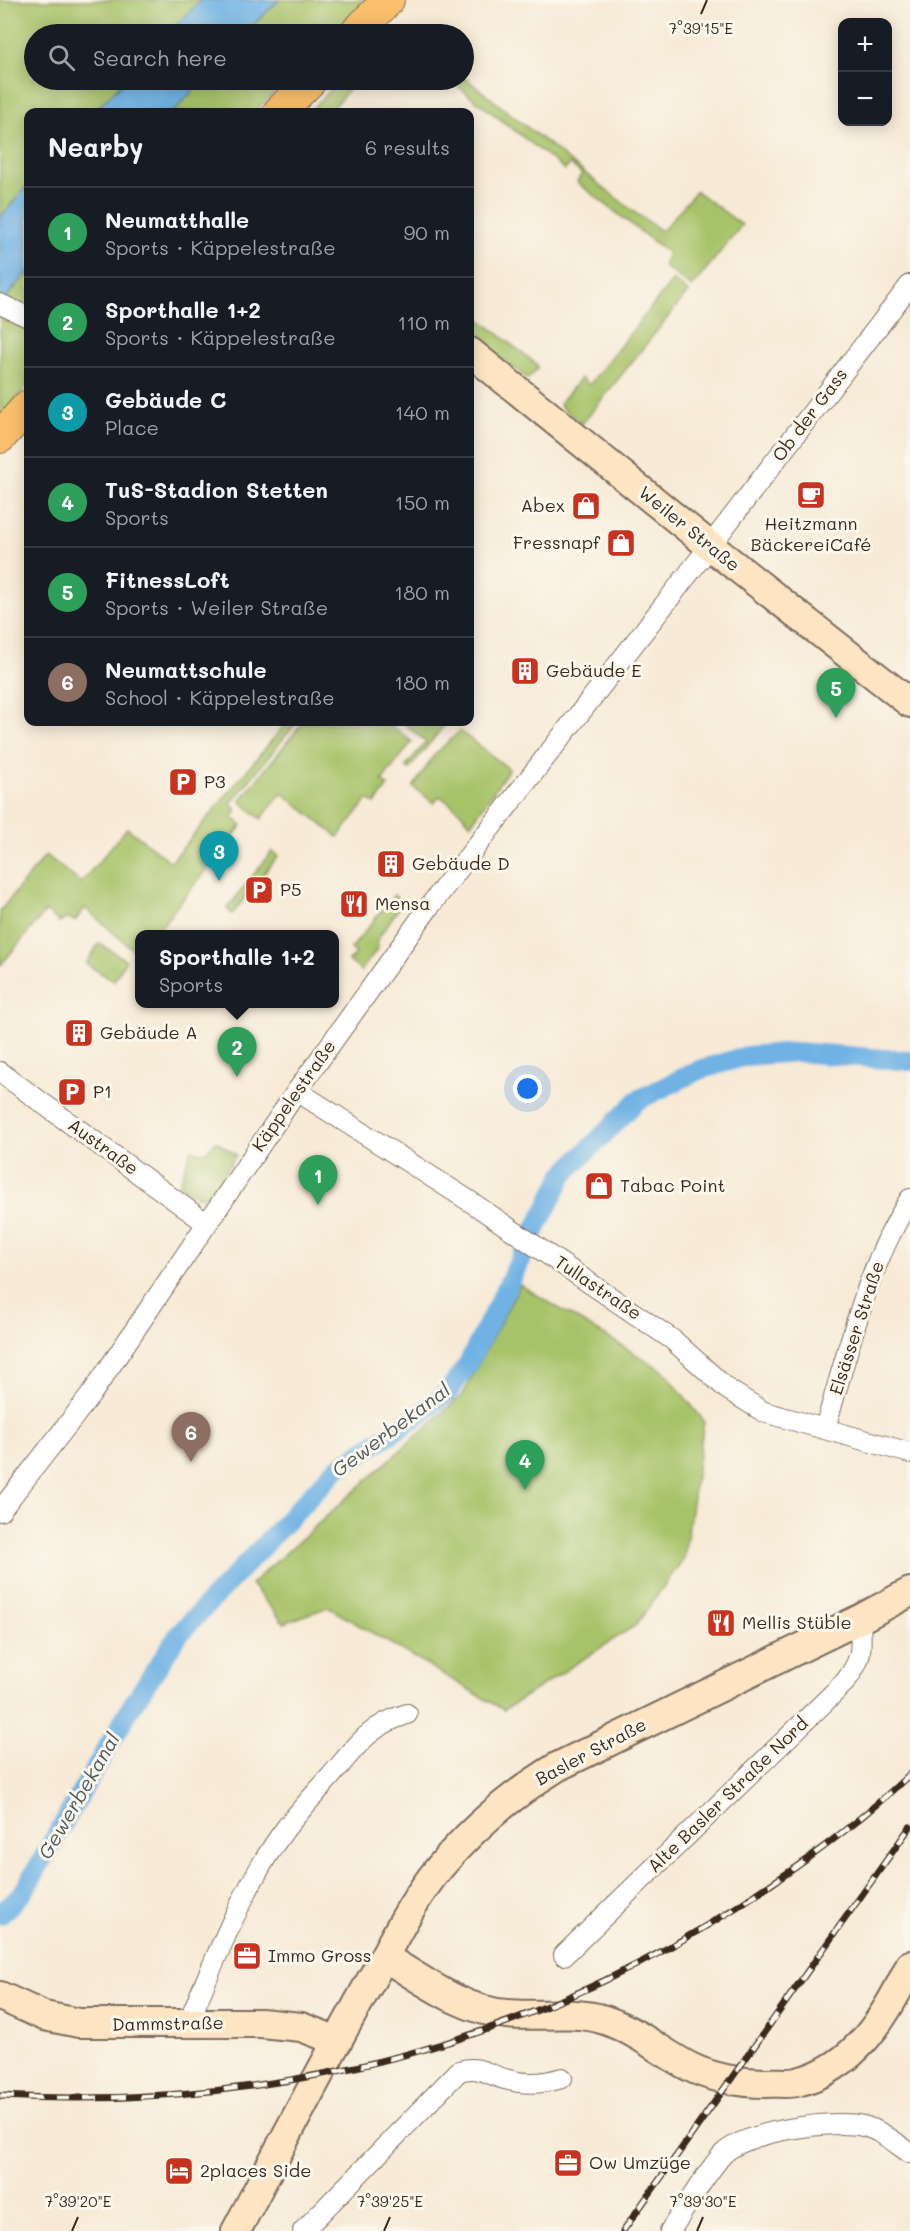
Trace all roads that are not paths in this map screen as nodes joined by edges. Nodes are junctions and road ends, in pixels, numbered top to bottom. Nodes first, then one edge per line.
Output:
1 (388, 0) edge
2 (365, 24) edge
3 (910, 285) edge
4 (0, 304) edge
5 (24, 315) edge
6 (474, 355) edge
7 (24, 410) edge
8 (0, 437) edge
9 (710, 546) junction
10 (910, 703) edge
11 (0, 1072) edge
12 (297, 1091) junction
13 (910, 1199) edge
14 (206, 1223) junction
15 (825, 1428) junction
16 (910, 1453) edge
17 (0, 1511) edge
18 (910, 1592) edge
19 (860, 1619) junction
20 (407, 1714) dead end
21 (564, 1955) dead end
22 (384, 1957) junction
23 (910, 1965) edge
24 (0, 1996) edge
25 (188, 2023) junction
26 (338, 2041) junction
27 (562, 2078) dead end
28 (910, 2153) edge
29 (236, 2231) edge
30 (303, 2231) edge
31 (670, 2231) edge

1 - 2 main road
3 - 9 street, Ob der Gass
4 - 5 street
6 - 9 main road, Weiler Straße
7 - 8 main road
9 - 10 main road, Weiler Straße
9 - 12 street, Käppelestraße
11 - 14 street, Austraße
12 - 14 street, Käppelestraße
12 - 15 street, Tullastraße
13 - 15 street, Elsässer Straße
14 - 17 street, Käppelestraße
15 - 16 street, Tullastraße
18 - 19 main road, Basler Straße
19 - 21 street, Alte Basler Straße Nord
19 - 22 main road, Basler Straße
20 - 25 street
22 - 23 main road
22 - 26 main road, Basler Straße
24 - 25 main road, Dammstraße
25 - 26 main road, Dammstraße
26 - 29 main road, Basler Straße
27 - 30 street
28 - 31 street

